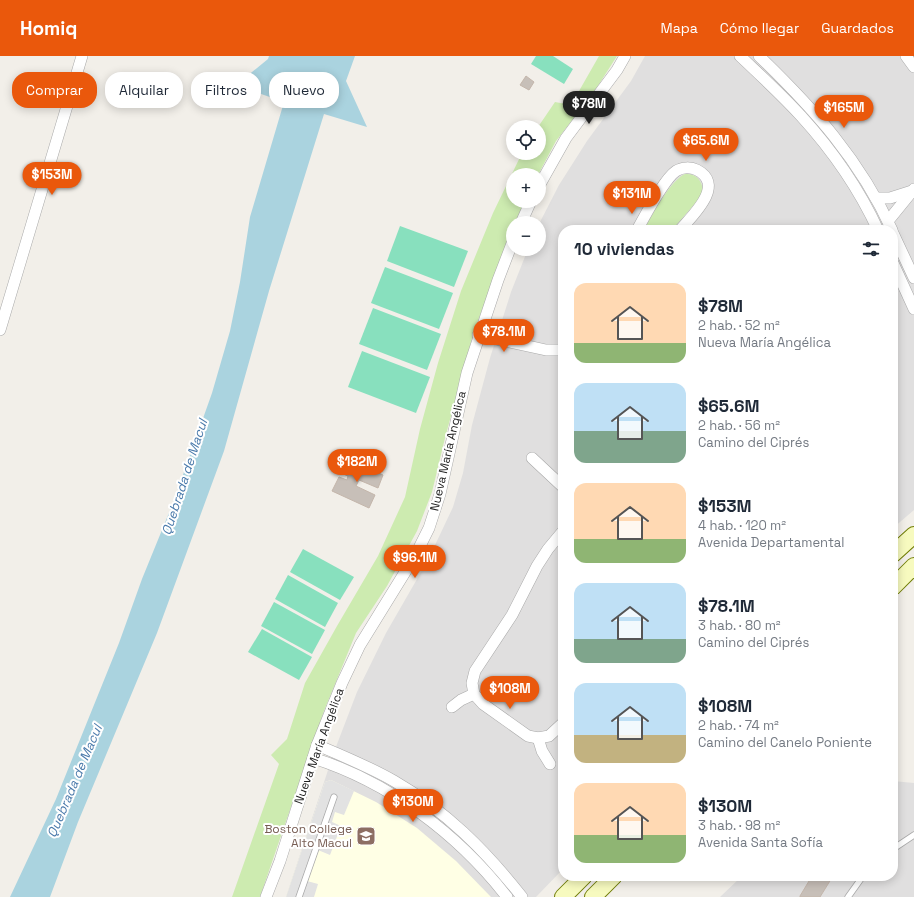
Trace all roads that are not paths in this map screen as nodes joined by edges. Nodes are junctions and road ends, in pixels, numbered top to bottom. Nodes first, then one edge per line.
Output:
1 (82, 56) edge
2 (625, 56) edge
3 (740, 56) edge
4 (759, 56) edge
5 (906, 56) edge
6 (914, 67) edge
7 (546, 174) edge
8 (913, 190) edge
9 (876, 198) junction
10 (640, 225) edge
11 (684, 225) edge
12 (875, 225) edge
13 (890, 225) edge
14 (893, 225) edge
15 (898, 243) edge
16 (507, 256) edge
17 (898, 274) edge
18 (914, 278) edge
19 (914, 309) edge
20 (0, 330) edge
21 (478, 335) junction
22 (558, 350) edge
23 (532, 458) dead end
24 (558, 482) edge
25 (914, 535) edge
26 (558, 539) edge
27 (898, 549) edge
28 (914, 566) edge
29 (898, 582) edge
30 (474, 694) junction
31 (452, 707) dead end
32 (558, 728) edge
33 (538, 738) junction
34 (317, 745) junction
35 (313, 758) junction
36 (550, 764) dead end
37 (334, 797) dead end
38 (914, 835) edge
39 (898, 846) edge
40 (579, 881) edge
41 (609, 881) edge
42 (859, 881) edge
43 (266, 897) edge
44 (299, 897) edge
45 (507, 897) edge
46 (522, 897) edge
47 (563, 897) edge
48 (593, 897) edge
49 (848, 897) edge

1 - 20 street
2 - 7 street
3 - 12 street
4 - 9 street
5 - 6 street
8 - 9 street
8 - 14 street
9 - 13 street
10 - 11 street
15 - 18 street
16 - 21 street, Nueva María Angélica
17 - 19 street
21 - 22 street
21 - 34 street, Nueva María Angélica
23 - 24 street
25 - 27 street
26 - 30 street
28 - 29 street
30 - 31 street
30 - 33 street
32 - 33 street
33 - 36 street
34 - 35 street, Nueva María Angélica
34 - 46 street
35 - 43 street, Nueva María Angélica
35 - 45 street
37 - 44 lane
38 - 39 lane
40 - 47 street
41 - 48 street
42 - 49 lane

